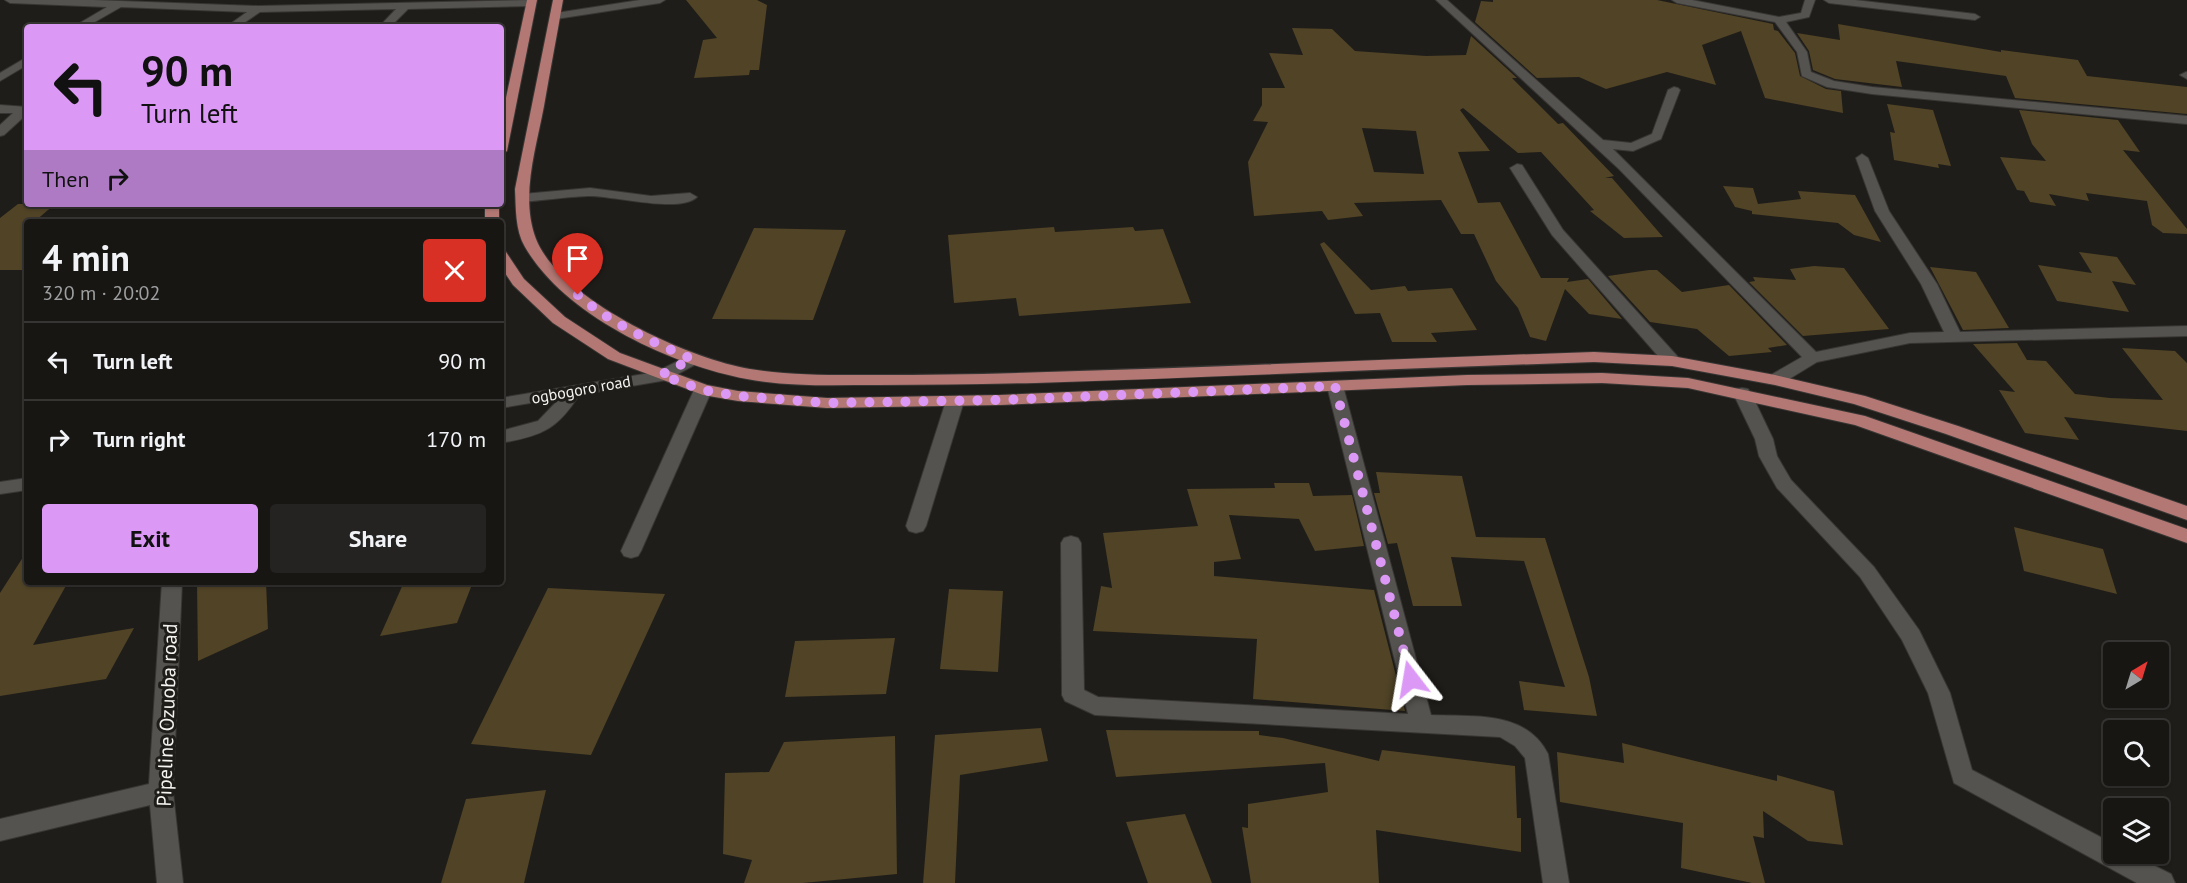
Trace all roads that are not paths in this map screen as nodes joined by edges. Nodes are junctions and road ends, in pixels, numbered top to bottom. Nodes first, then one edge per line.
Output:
1 (10, 0) edge
2 (214, 0) edge
3 (660, 0) edge
4 (1441, 0) edge
5 (1677, 0) edge
6 (1810, 0) edge
7 (1828, 0) edge
8 (484, 2) edge
9 (532, 2) edge
10 (119, 4) junction
11 (405, 6) junction
12 (204, 7) junction
13 (557, 8) edge
14 (258, 9) junction
15 (1975, 17) dead end
16 (1779, 20) junction
17 (83, 24) edge
18 (236, 24) edge
19 (387, 24) edge
20 (24, 62) edge
21 (0, 78) edge
22 (1674, 90) dead end
23 (0, 109) edge
24 (2187, 120) edge
25 (0, 132) edge
26 (504, 137) edge
27 (1601, 144) junction
28 (1862, 158) dead end
29 (1517, 168) dead end
30 (690, 197) dead end
31 (522, 198) junction
32 (504, 260) edge
33 (2187, 330) edge
34 (1954, 336) junction
35 (1812, 358) junction
36 (692, 359) junction
37 (1672, 362) junction
38 (661, 375) junction
39 (1775, 380) junction
40 (1335, 386) junction
41 (703, 390) junction
42 (573, 391) junction
43 (1742, 393) junction
44 (955, 401) junction
45 (504, 402) edge
46 (504, 436) edge
47 (24, 484) edge
48 (0, 488) edge
49 (2187, 513) edge
50 (916, 526) dead end
51 (2187, 536) edge
52 (1071, 543) dead end
53 (631, 551) dead end
54 (172, 585) edge
55 (1422, 724) junction
56 (161, 792) junction
57 (0, 830) edge
58 (170, 883) edge
59 (1556, 883) edge
60 (2162, 883) edge

1 - 10 street
2 - 12 street
3 - 13 street
4 - 27 street
5 - 16 street
6 - 16 street
7 - 15 street
8 - 9 street
8 - 11 street
9 - 26 main road
10 - 12 street
10 - 17 street
11 - 14 street
11 - 19 street
12 - 14 street
13 - 31 main road
14 - 18 street
16 - 24 street
20 - 21 street
22 - 27 street
23 - 25 street
27 - 35 street
28 - 34 street
29 - 37 street
30 - 31 street
31 - 36 main road
32 - 38 main road
33 - 34 street
34 - 35 street
35 - 39 street
36 - 37 main road
36 - 38 street, ogbogoro road
37 - 39 main road
38 - 41 main road
38 - 42 street, ogbogoro road
39 - 49 main road
40 - 43 main road
40 - 44 main road
40 - 55 street
41 - 44 main road
41 - 53 street
42 - 45 street, ogbogoro road
42 - 46 street
43 - 51 main road
43 - 60 street
44 - 50 street
47 - 48 street
52 - 55 street
54 - 56 street, Pipeline Ozuoba road
55 - 59 street
56 - 57 street
56 - 58 street, Pipeline Ozuoba road

